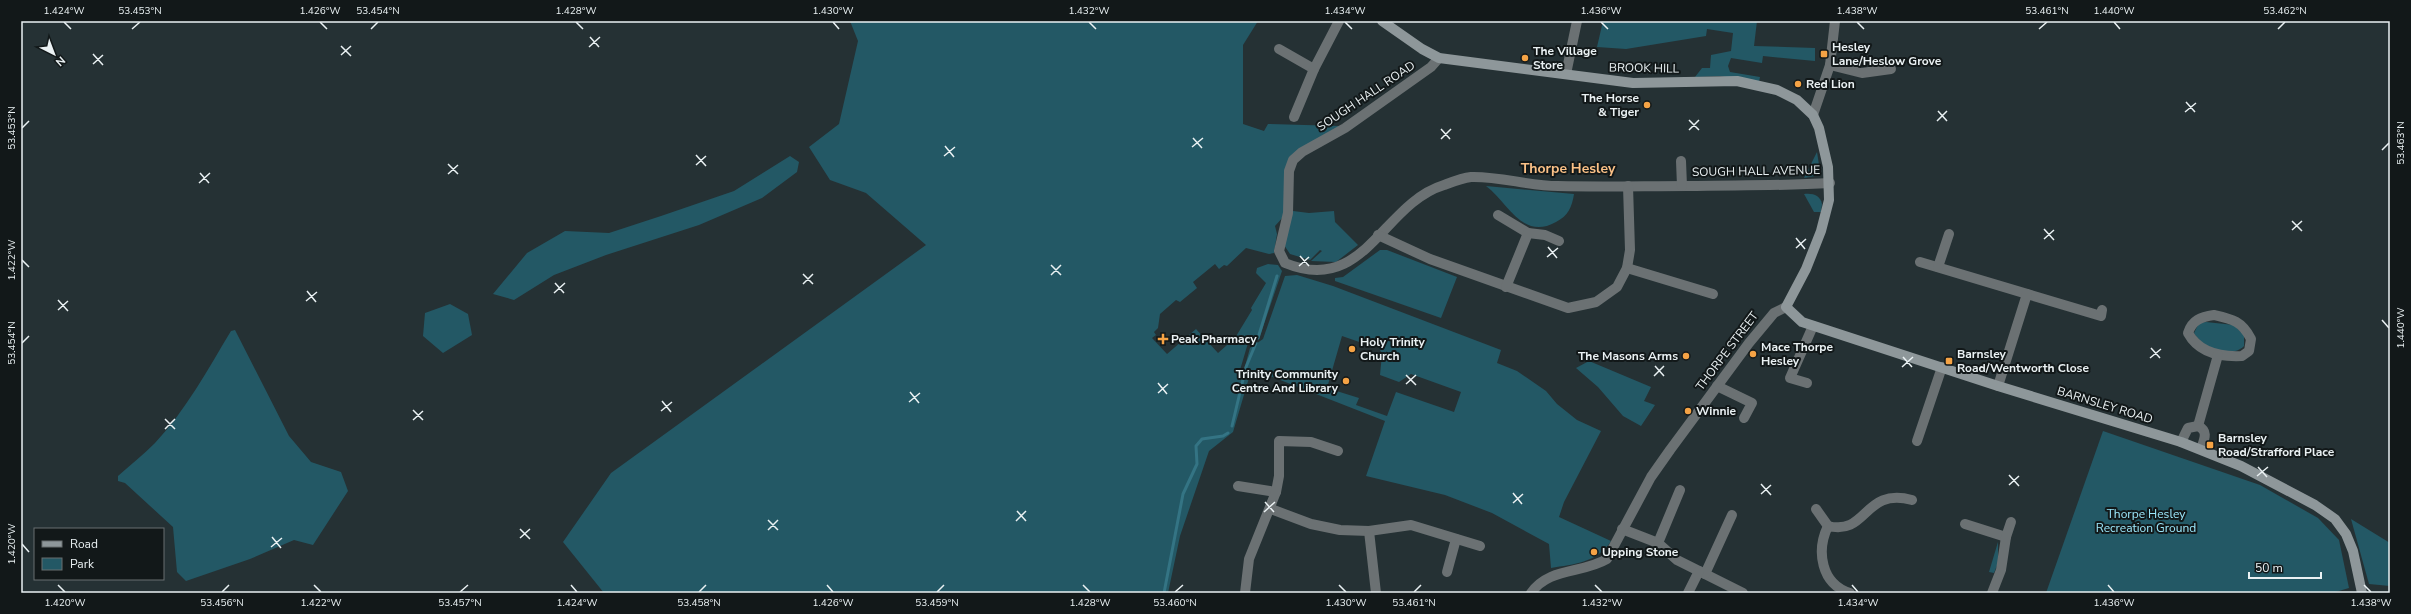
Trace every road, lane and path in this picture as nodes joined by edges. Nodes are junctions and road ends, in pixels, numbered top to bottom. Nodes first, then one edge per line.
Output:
1 (1339, 21) edge
2 (1382, 21) edge
3 (1577, 21) edge
4 (1835, 21) edge
5 (1279, 49) dead end
6 (1439, 58) junction
7 (1830, 65) junction
8 (1314, 69) junction
9 (1891, 69) dead end
10 (1566, 74) junction
11 (1813, 115) junction
12 (1294, 117) dead end
13 (1681, 161) dead end
14 (1830, 183) junction
15 (1628, 186) junction
16 (1682, 186) junction
17 (1498, 215) dead end
18 (1528, 234) junction
19 (1949, 234) dead end
20 (1378, 235) junction
21 (1559, 241) dead end
22 (1920, 262) dead end
23 (1285, 263) joint
24 (1938, 267) junction
25 (1627, 268) junction
26 (1506, 287) junction
27 (1714, 294) dead end
28 (2027, 294) junction
29 (1786, 307) junction
30 (2102, 310) dead end
31 (1813, 326) junction
32 (2218, 355) junction
33 (1942, 367) junction
34 (1807, 383) dead end
35 (1717, 386) junction
36 (1998, 386) junction
37 (1744, 418) dead end
38 (2198, 426) junction
39 (1917, 441) dead end
40 (2181, 442) junction
41 (2201, 449) junction
42 (1338, 451) dead end
43 (1238, 486) dead end
44 (1680, 490) dead end
45 (1276, 492) junction
46 (1912, 500) dead end
47 (1271, 508) junction
48 (1816, 509) dead end
49 (1732, 515) dead end
50 (2011, 522) dead end
51 (1965, 524) dead end
52 (1828, 526) junction
53 (1622, 529) junction
54 (1369, 532) junction
55 (2006, 537) junction
56 (1456, 539) junction
57 (1658, 543) junction
58 (1480, 546) dead end
59 (1447, 572) dead end
60 (1702, 573) junction
61 (1730, 590) edge
62 (1836, 590) edge
63 (1245, 593) edge
64 (1376, 593) edge
65 (1531, 593) edge
66 (1688, 593) edge
67 (1743, 593) edge
68 (1850, 593) edge
69 (1992, 593) edge
70 (2362, 593) edge

1 - 8 street
2 - 6 main road, BROOK HILL
3 - 10 street
4 - 7 street
5 - 8 street
6 - 10 main road, BROOK HILL
6 - 23 street, SOUGH HALL ROAD
7 - 9 street
7 - 11 street
8 - 12 street
10 - 11 main road, BROOK HILL
11 - 14 main road, THORPE STREET
13 - 16 street, SOUGH HALL AVENUE
14 - 16 street, SOUGH HALL AVENUE
14 - 29 main road, THORPE STREET
15 - 16 street, SOUGH HALL AVENUE
15 - 20 street, SOUGH HALL AVENUE
15 - 25 street
17 - 18 street
18 - 21 street
18 - 26 street
19 - 24 street
20 - 23 street, SOUGH HALL AVENUE
20 - 26 street
22 - 24 street
24 - 28 street
25 - 26 street
25 - 27 street
28 - 30 street
28 - 36 street
29 - 31 main road, BARNSLEY ROAD
29 - 35 street, THORPE STREET
31 - 33 main road, BARNSLEY ROAD
31 - 34 street
32 - 32 street
32 - 38 street
33 - 36 main road, BARNSLEY ROAD
33 - 39 street
35 - 37 street
35 - 53 street, THORPE STREET
36 - 40 main road, BARNSLEY ROAD
38 - 40 street
38 - 41 street
40 - 41 main road, BARNSLEY ROAD
41 - 70 main road, BARNSLEY ROAD
42 - 45 street
43 - 45 street
44 - 57 street
45 - 47 street
46 - 52 street
47 - 54 street
47 - 63 street
48 - 52 street
49 - 60 street
50 - 55 street
51 - 55 street
52 - 62 street
53 - 57 street
53 - 65 street, THORPE STREET
54 - 56 street
54 - 64 street
55 - 69 street
56 - 58 street
56 - 59 street
57 - 60 street
60 - 61 street
60 - 66 street
61 - 67 street
62 - 68 street

